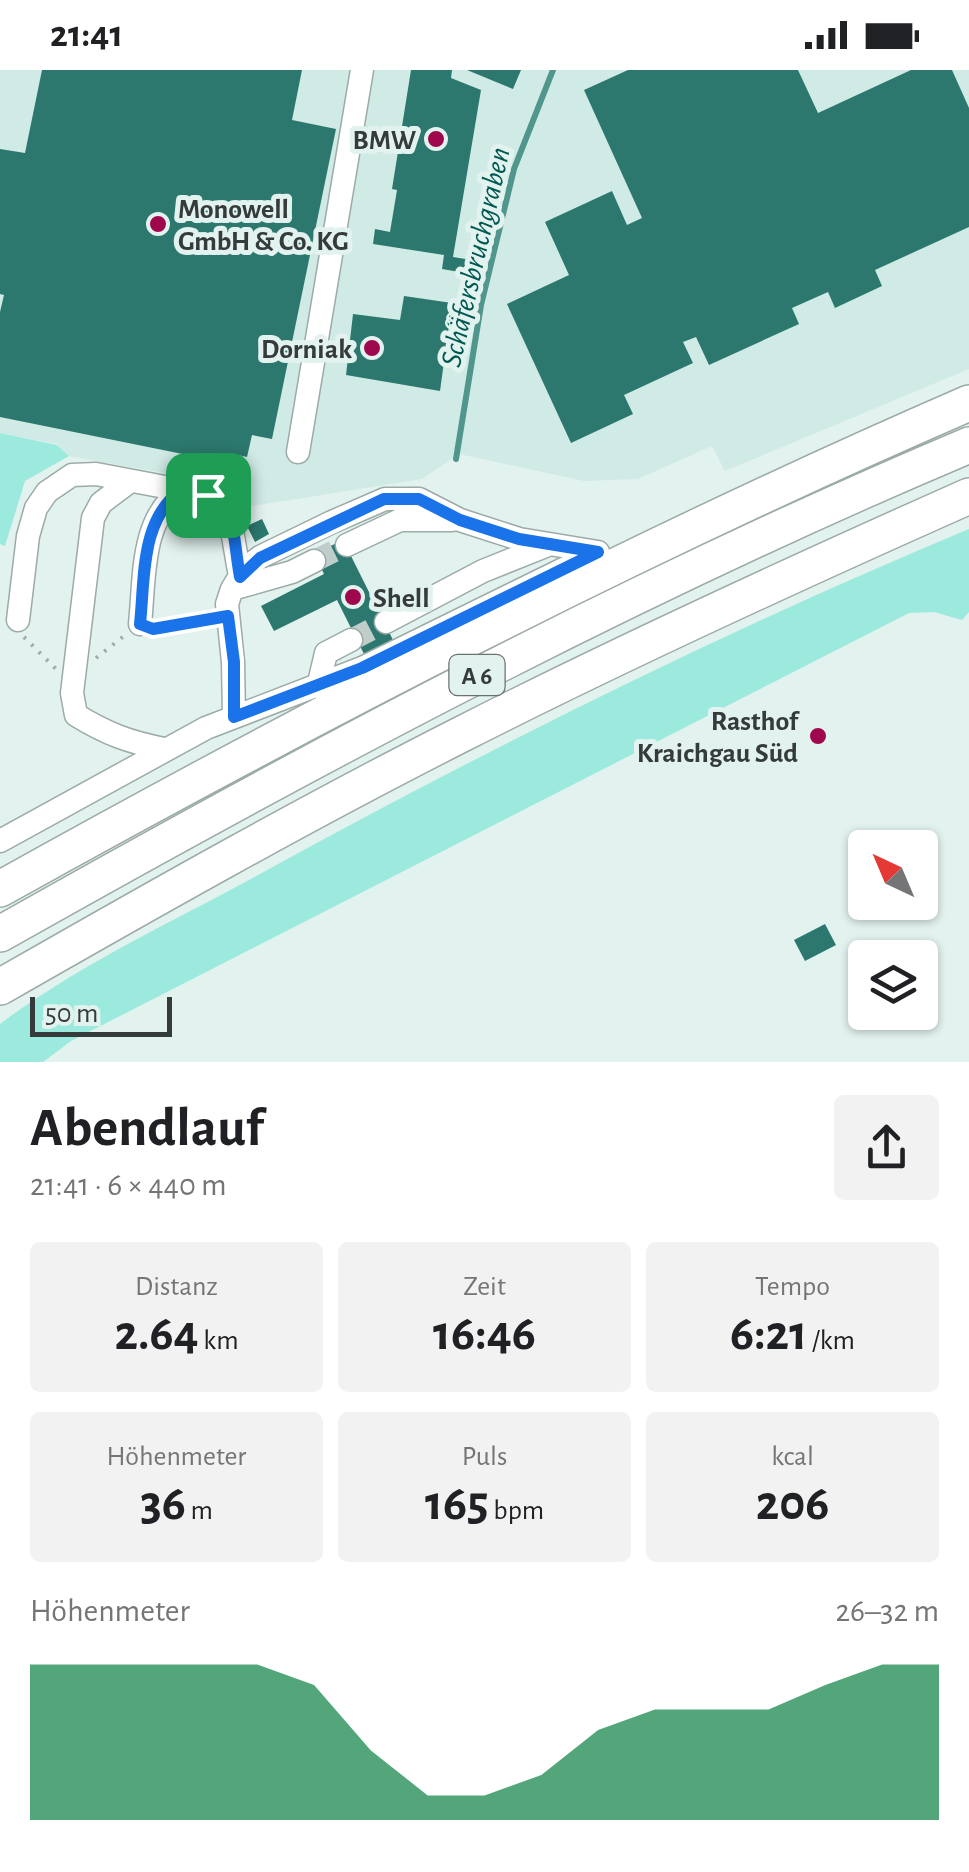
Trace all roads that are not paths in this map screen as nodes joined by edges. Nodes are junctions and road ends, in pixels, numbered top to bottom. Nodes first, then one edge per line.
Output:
1 (362, 70) edge
2 (969, 403) edge
3 (890, 437) junction
4 (969, 445) edge
5 (298, 452) dead end
6 (129, 482) junction
7 (183, 489) junction
8 (969, 496) edge
9 (460, 520) junction
10 (347, 545) tunnel mouth
11 (548, 545) junction
12 (598, 552) junction
13 (314, 561) tunnel mouth
14 (236, 583) junction
15 (18, 620) dead end
16 (386, 622) tunnel mouth
17 (140, 624) road end
18 (352, 640) tunnel mouth
19 (318, 687) junction
20 (234, 717) junction
21 (164, 749) junction
22 (0, 841) edge
23 (0, 889) edge
24 (0, 934) edge
25 (74, 944) junction
26 (0, 987) edge
27 (0, 1010) edge

1 - 5 street
2 - 3 highway
3 - 12 highway
3 - 23 highway
4 - 24 highway, A 6
6 - 7 street
6 - 15 street
6 - 21 street
7 - 14 street
7 - 17 street
8 - 25 highway, A 6
9 - 10 street
9 - 11 street
9 - 14 street
11 - 12 street
11 - 16 street
12 - 19 street
13 - 14 street
14 - 20 street
18 - 19 street
19 - 20 street
20 - 21 street
21 - 22 street
25 - 26 highway, A 6
25 - 27 highway, A 6

